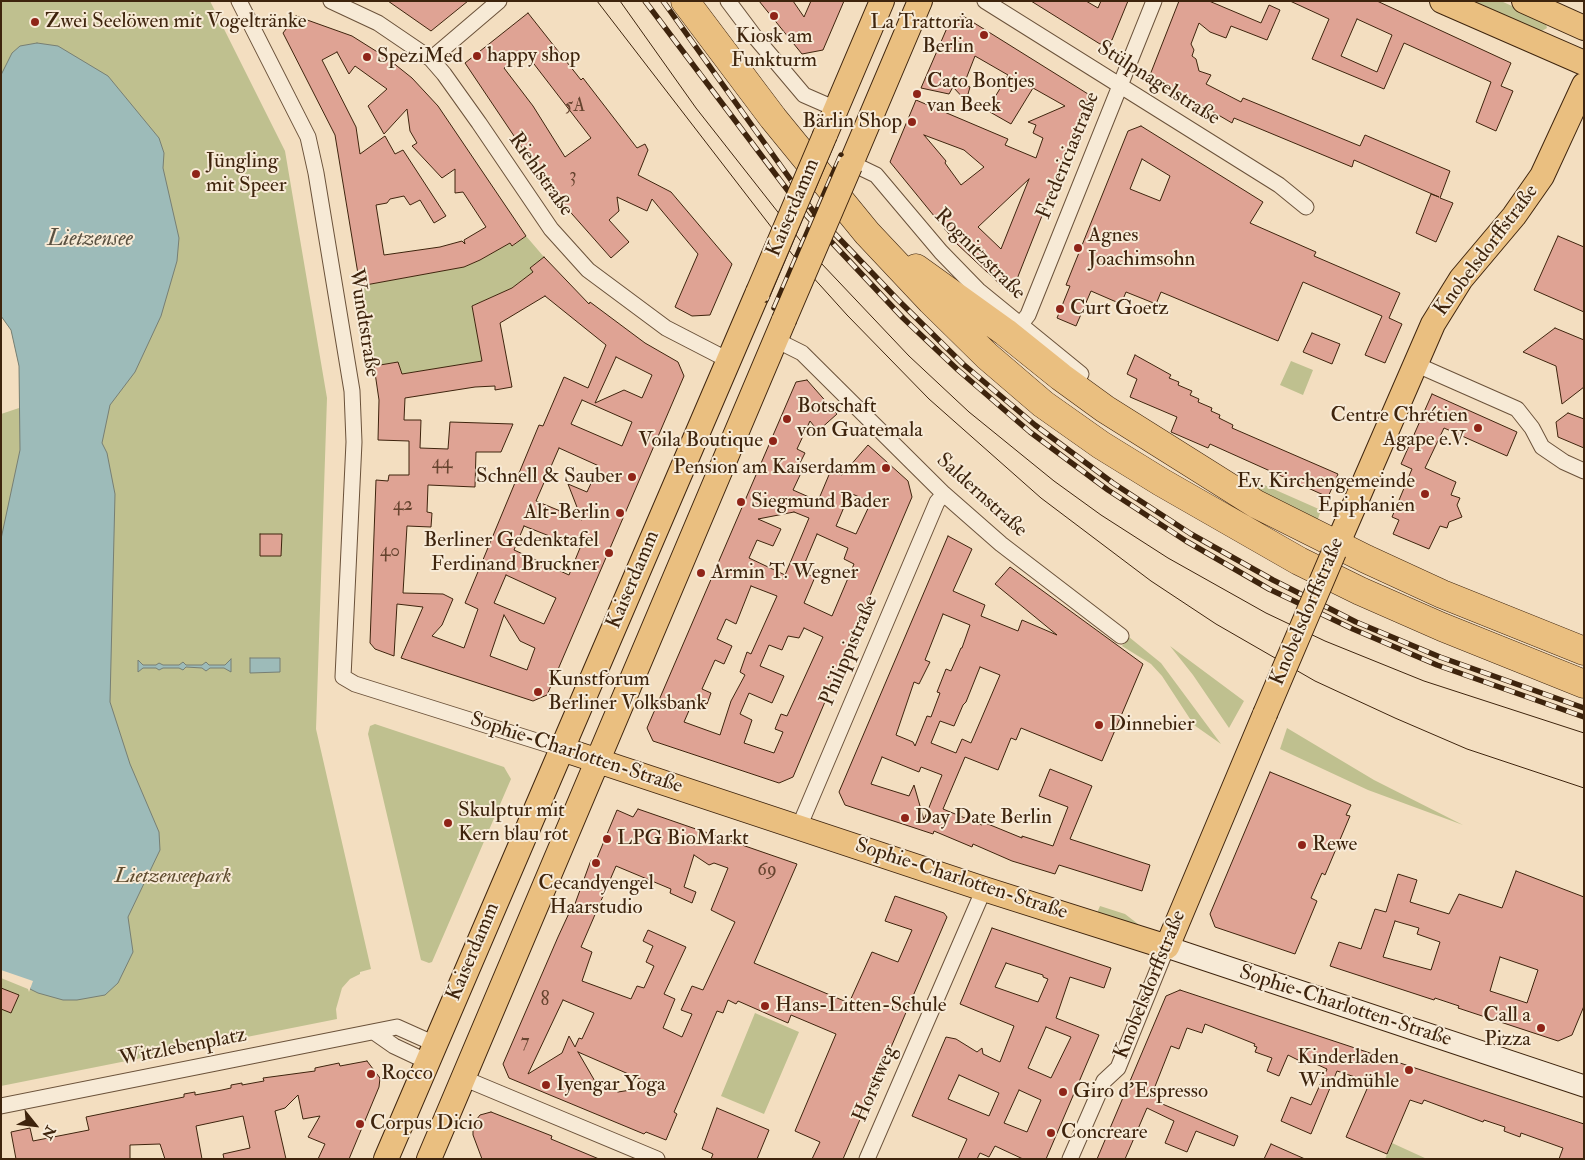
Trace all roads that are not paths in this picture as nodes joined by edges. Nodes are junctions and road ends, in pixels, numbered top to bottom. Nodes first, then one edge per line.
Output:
1 (239, 1) edge
2 (331, 1) edge
3 (685, 1) edge
4 (703, 1) edge
5 (728, 1) edge
6 (882, 1) edge
7 (920, 1) edge
8 (985, 1) edge
9 (1154, 1) edge
10 (1442, 1) edge
11 (1524, 1) edge
12 (499, 2) edge
13 (1584, 28) edge
14 (431, 59) junction
15 (1584, 63) edge
16 (1584, 85) edge
17 (1120, 86) junction
18 (836, 109) junction
19 (851, 164) junction
20 (1306, 207) dead end
21 (916, 268) junction
22 (1020, 325) junction
23 (780, 330) junction
24 (728, 360) junction
25 (1415, 364) junction
26 (1081, 374) dead end
27 (1584, 471) edge
28 (944, 494) junction
29 (1336, 548) junction
30 (1121, 636) dead end
31 (1584, 651) edge
32 (1584, 670) edge
33 (342, 671) joint
34 (1584, 684) edge
35 (562, 749) junction
36 (599, 761) junction
37 (544, 790) junction
38 (580, 805) junction
39 (799, 827) junction
40 (984, 889) junction
41 (1167, 947) junction
42 (431, 1053) junction
43 (463, 1078) junction
44 (1584, 1086) edge
45 (1, 1106) edge
46 (386, 1159) edge
47 (429, 1159) edge
48 (657, 1159) edge
49 (867, 1159) edge
50 (1070, 1159) edge

1 - 33 street, Wundtstraße
2 - 14 street, Riehlstraße
3 - 34 highway
4 - 21 highway
5 - 18 street
6 - 18 main road, Kaiserdamm
7 - 19 main road, Kaiserdamm
8 - 17 street, Stülpnagelstraße
9 - 17 street, Fredericiastraße
10 - 15 main road
11 - 13 main road
12 - 14 street
14 - 24 street, Riehlstraße
16 - 25 main road, Knobelsdorffstraße
17 - 20 street, Stülpnagelstraße
17 - 22 street, Fredericiastraße
18 - 24 main road, Kaiserdamm, bridge
19 - 22 street, Rognitzstraße
19 - 23 main road, Kaiserdamm, bridge
21 - 29 highway
21 - 32 highway
22 - 26 street, Rognitzstraße
23 - 28 street, Saldernstraße
23 - 36 main road, Kaiserdamm
24 - 35 main road, Kaiserdamm
25 - 27 street
25 - 29 main road, Knobelsdorffstraße
28 - 30 street, Saldernstraße
28 - 39 street, Philippistraße
29 - 31 highway
29 - 41 main road, Knobelsdorffstraße, bridge
33 - 35 street, Sophie-Charlotten-Straße
35 - 36 main road, Sophie-Charlotten-Straße
35 - 37 main road, Kaiserdamm
36 - 38 main road, Kaiserdamm
36 - 39 main road, Sophie-Charlotten-Straße
37 - 38 main road
37 - 42 main road, Kaiserdamm
38 - 43 main road, Kaiserdamm
39 - 40 main road, Sophie-Charlotten-Straße
40 - 41 main road, Sophie-Charlotten-Straße
40 - 49 street, Horstweg
41 - 44 street, Sophie-Charlotten-Straße
41 - 50 street, Knobelsdorffstraße
42 - 45 street, Witzlebenplatz
42 - 46 main road, Kaiserdamm
43 - 47 main road, Kaiserdamm
43 - 48 street

